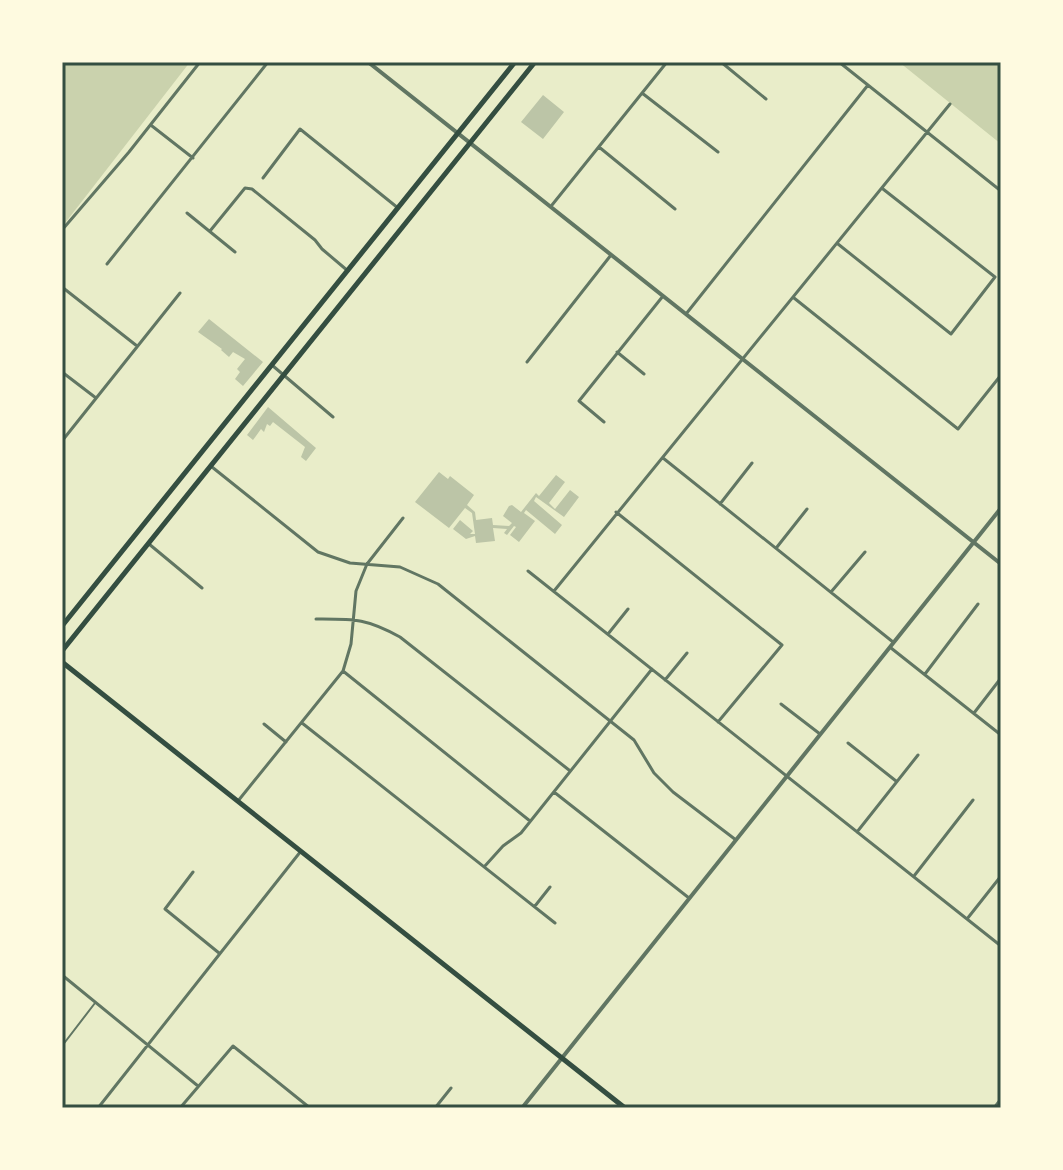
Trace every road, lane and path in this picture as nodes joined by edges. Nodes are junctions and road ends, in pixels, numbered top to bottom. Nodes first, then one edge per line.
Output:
1 (200, 62) edge
2 (268, 62) edge
3 (368, 62) edge
4 (515, 62) edge
5 (535, 62) edge
6 (667, 62) edge
7 (721, 62) edge
8 (839, 62) edge
9 (868, 85) junction
10 (642, 93) junction
11 (766, 99) dead end
12 (950, 104) dead end
13 (151, 125) junction
14 (458, 133) junction
15 (928, 133) junction
16 (469, 142) junction
17 (599, 147) junction
18 (718, 152) dead end
19 (193, 158) junction
20 (263, 178) dead end
21 (883, 188) junction
22 (1001, 191) edge
23 (550, 207) junction
24 (398, 208) junction
25 (675, 209) dead end
26 (187, 213) dead end
27 (62, 230) edge
28 (210, 231) junction
29 (838, 244) junction
30 (235, 252) dead end
31 (611, 255) junction
32 (107, 264) dead end
33 (348, 271) junction
34 (62, 287) edge
35 (180, 293) dead end
36 (663, 296) junction
37 (794, 298) junction
38 (686, 314) junction
39 (137, 346) junction
40 (617, 352) junction
41 (744, 360) junction
42 (527, 362) dead end
43 (273, 366) junction
44 (62, 372) edge
45 (282, 374) junction
46 (644, 374) dead end
47 (1001, 375) edge
48 (96, 398) junction
49 (333, 417) dead end
50 (604, 422) dead end
51 (62, 441) edge
52 (663, 458) junction
53 (752, 463) dead end
54 (210, 465) junction
55 (720, 504) junction
56 (1001, 508) edge
57 (807, 509) dead end
58 (616, 512) junction
59 (403, 518) dead end
60 (973, 541) junction
61 (149, 544) junction
62 (776, 548) junction
63 (865, 552) dead end
64 (367, 564) junction
65 (1001, 564) edge
66 (528, 571) dead end
67 (202, 588) dead end
68 (554, 591) junction
69 (831, 592) junction
70 (978, 604) dead end
71 (628, 609) dead end
72 (316, 619) dead end
73 (354, 619) junction
74 (62, 626) edge
75 (607, 634) junction
76 (891, 644) junction
77 (62, 651) edge
78 (687, 653) dead end
79 (62, 662) edge
80 (652, 669) junction
81 (343, 671) junction
82 (925, 674) junction
83 (1001, 678) edge
84 (665, 680) junction
85 (781, 704) dead end
86 (974, 713) junction
87 (610, 721) junction
88 (718, 722) junction
89 (302, 723) junction
90 (264, 724) dead end
91 (820, 734) junction
92 (1001, 735) edge
93 (286, 742) junction
94 (848, 743) dead end
95 (918, 755) dead end
96 (569, 770) junction
97 (786, 776) junction
98 (896, 781) junction
99 (554, 792) junction
100 (973, 800) dead end
101 (238, 801) junction
102 (530, 821) junction
103 (857, 832) junction
104 (736, 840) junction
105 (301, 851) junction
106 (484, 867) junction
107 (193, 872) dead end
108 (1001, 876) edge
109 (913, 877) junction
110 (550, 887) dead end
111 (689, 898) junction
112 (534, 907) junction
113 (967, 919) junction
114 (555, 923) dead end
115 (1001, 946) edge
116 (219, 953) junction
117 (62, 975) edge
118 (96, 1002) junction
119 (148, 1044) junction
120 (62, 1046) edge
121 (562, 1058) junction
122 (198, 1086) junction
123 (451, 1088) dead end
124 (1001, 1099) edge
125 (98, 1108) edge
126 (180, 1108) edge
127 (310, 1108) edge
128 (435, 1108) edge
129 (522, 1108) edge
130 (625, 1108) edge
131 (994, 1108) edge

1 - 13 street
2 - 19 street
3 - 14 street
4 - 14 main road
5 - 16 main road
6 - 10 street
7 - 11 street
8 - 9 street
9 - 15 street
9 - 38 street
10 - 17 street
10 - 18 street
12 - 15 street
13 - 19 street
13 - 27 street
14 - 16 street
14 - 24 main road
15 - 21 street
15 - 22 street
16 - 23 street
16 - 45 main road
17 - 23 street
17 - 25 street
19 - 32 street
20 - 24 street
21 - 29 street
21 - 29 street
23 - 31 street
24 - 33 main road
26 - 28 street
28 - 30 street
28 - 33 street
29 - 37 street
31 - 36 street
31 - 42 street
33 - 43 main road
34 - 39 street
35 - 39 street
36 - 38 street
36 - 40 street
37 - 41 street
37 - 47 street
38 - 41 street
39 - 48 street
40 - 46 street
40 - 50 street
41 - 52 street
41 - 60 street
43 - 45 street
43 - 74 main road
44 - 48 street
45 - 49 street
45 - 54 main road
48 - 51 street
52 - 55 street
52 - 58 street
53 - 55 street
54 - 61 main road
54 - 64 street
55 - 62 street
56 - 60 street
57 - 62 street
58 - 68 street
58 - 88 street
59 - 64 street
60 - 65 street
60 - 76 street
61 - 67 street
61 - 77 main road
62 - 69 street
63 - 69 street
64 - 73 street
64 - 87 street
66 - 68 street
68 - 75 street
69 - 76 street
70 - 82 street
71 - 75 street
72 - 73 street
73 - 81 street
73 - 96 street
75 - 80 street
76 - 82 street
76 - 91 street
78 - 84 street
79 - 101 main road
80 - 84 street
80 - 87 street
81 - 89 street
81 - 102 street
82 - 86 street
83 - 86 street
84 - 88 street
85 - 91 street
86 - 92 street
87 - 96 street
87 - 104 street
88 - 97 street
89 - 93 street
89 - 106 street
90 - 93 street
91 - 97 street
93 - 101 street
94 - 98 street
95 - 98 street
96 - 99 street
97 - 103 street
97 - 104 street
98 - 103 street
99 - 102 street
99 - 111 street
100 - 109 street
101 - 105 main road
102 - 106 street
103 - 109 street
104 - 111 street
105 - 116 street
105 - 121 main road
106 - 112 street
107 - 116 street
108 - 113 street
109 - 113 street
110 - 112 street
111 - 121 street
112 - 114 street
113 - 115 street
116 - 119 street
117 - 118 street
118 - 119 street
118 - 120 lane
119 - 122 street
119 - 125 street
121 - 129 street
121 - 130 main road
122 - 126 street
122 - 127 street
123 - 128 street
124 - 131 street

